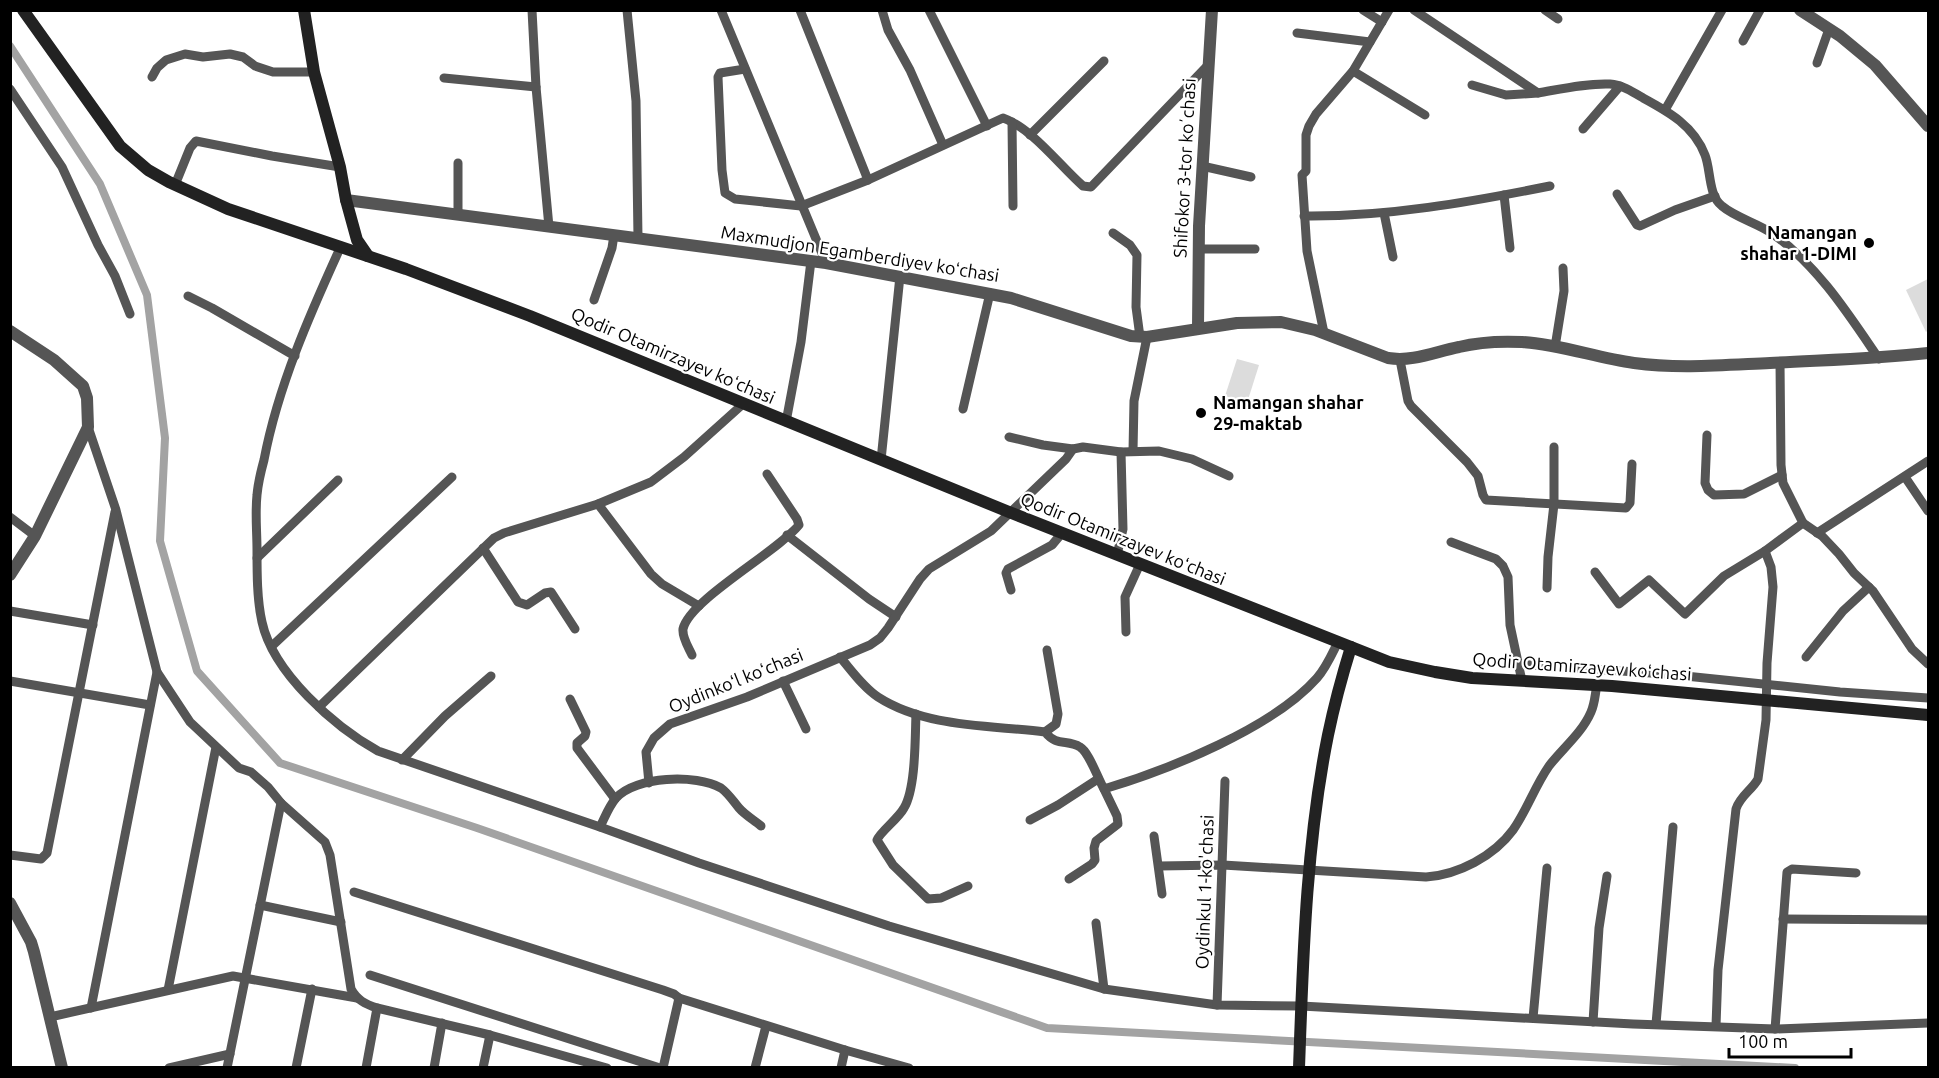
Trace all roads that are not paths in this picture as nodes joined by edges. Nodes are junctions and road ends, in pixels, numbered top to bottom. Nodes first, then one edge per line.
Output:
1 (22, 10) edge
2 (304, 10) edge
3 (532, 10) edge
4 (627, 10) edge
5 (722, 10) edge
6 (800, 10) edge
7 (882, 10) edge
8 (929, 10) edge
9 (1212, 10) edge
10 (1363, 10) edge
11 (1389, 10) edge
12 (1414, 10) edge
13 (1545, 10) edge
14 (1722, 10) edge
15 (1760, 10) edge
16 (1809, 12) edge
17 (1558, 19) dead end
18 (1382, 22) junction
19 (1829, 29) junction
20 (1297, 33) dead end
21 (1743, 40) dead end
22 (1370, 42) junction
23 (1104, 61) dead end
24 (1817, 63) dead end
25 (1209, 64) junction
26 (745, 69) junction
27 (1353, 70) junction
28 (314, 72) junction
29 (152, 77) dead end
30 (444, 78) dead end
31 (1472, 85) dead end
32 (1620, 86) junction
33 (536, 87) junction
34 (10, 88) edge
35 (1538, 93) junction
36 (1665, 110) junction
37 (1425, 115) dead end
38 (1012, 122) junction
39 (987, 126) junction
40 (1929, 126) edge
41 (1583, 129) dead end
42 (1030, 135) junction
43 (943, 145) junction
44 (458, 163) dead end
45 (340, 166) junction
46 (1202, 166) junction
47 (1251, 177) dead end
48 (868, 180) junction
49 (175, 185) junction
50 (1550, 186) dead end
51 (1617, 194) dead end
52 (1504, 195) junction
53 (1715, 196) junction
54 (346, 200) junction
55 (801, 206) junction
56 (1013, 206) dead end
57 (1384, 213) junction
58 (458, 215) junction
59 (1304, 216) junction
60 (549, 227) junction
61 (1113, 233) dead end
62 (614, 235) junction
63 (638, 238) junction
64 (341, 246) junction
65 (1510, 248) dead end
66 (1198, 249) junction
67 (1255, 249) dead end
68 (368, 256) junction
69 (1393, 258) dead end
70 (810, 261) junction
71 (826, 263) junction
72 (1563, 268) dead end
73 (900, 276) junction
74 (990, 293) junction
75 (188, 296) dead end
76 (594, 300) dead end
77 (130, 314) dead end
78 (1198, 328) junction
79 (10, 331) edge
80 (1324, 333) junction
81 (1144, 337) junction
82 (1555, 347) junction
83 (1929, 353) edge
84 (295, 356) junction
85 (1879, 358) junction
86 (1400, 360) junction
87 (1780, 362) junction
88 (743, 404) junction
89 (963, 409) dead end
90 (786, 422) junction
91 (88, 427) junction
92 (1707, 435) dead end
93 (1009, 437) dead end
94 (1554, 447) dead end
95 (1072, 449) junction
96 (1133, 451) junction
97 (1121, 452) junction
98 (881, 460) junction
99 (1929, 461) edge
100 (1632, 464) dead end
101 (767, 474) dead end
102 (1782, 475) junction
103 (1229, 476) dead end
104 (452, 477) dead end
105 (1905, 477) junction
106 (338, 480) dead end
107 (598, 504) junction
108 (1554, 504) junction
109 (116, 510) junction
110 (1929, 511) edge
111 (1009, 512) junction
112 (10, 517) edge
113 (1803, 523) junction
114 (1062, 533) junction
115 (1817, 533) junction
116 (787, 535) junction
117 (35, 536) junction
118 (1451, 542) dead end
119 (483, 548) junction
120 (1765, 551) junction
121 (1117, 555) junction
122 (257, 558) junction
123 (1140, 564) junction
124 (1595, 572) dead end
125 (10, 575) edge
126 (1869, 587) junction
127 (1547, 588) dead end
128 (1011, 590) dead end
129 (699, 606) junction
130 (10, 611) edge
131 (896, 617) junction
132 (93, 625) junction
133 (575, 628) dead end
134 (1126, 632) dead end
135 (1338, 642) junction
136 (272, 646) junction
137 (1351, 647) junction
138 (1047, 650) dead end
139 (692, 655) dead end
140 (840, 657) junction
141 (1806, 657) dead end
142 (1517, 664) junction
143 (1929, 664) edge
144 (1612, 670) junction
145 (157, 672) junction
146 (1666, 674) junction
147 (491, 676) dead end
148 (1714, 678) junction
149 (10, 681) edge
150 (783, 681) junction
151 (1522, 681) junction
152 (1766, 684) junction
153 (1597, 685) junction
154 (1612, 686) junction
155 (1665, 690) junction
156 (79, 693) junction
157 (1712, 694) junction
158 (1929, 698) edge
159 (570, 699) dead end
160 (1766, 701) junction
161 (150, 705) junction
162 (319, 707) junction
163 (916, 714) junction
164 (1929, 715) edge
165 (806, 729) dead end
166 (1045, 732) junction
167 (216, 747) junction
168 (402, 760) junction
169 (1098, 779) junction
170 (1225, 781) dead end
171 (649, 783) junction
172 (1104, 789) junction
173 (615, 799) junction
174 (281, 803) junction
175 (1029, 820) dead end
176 (761, 826) dead end
177 (600, 827) junction
178 (1673, 827) dead end
179 (1154, 836) dead end
180 (10, 855) edge
181 (1223, 865) junction
182 (1159, 866) junction
183 (1547, 868) dead end
184 (1310, 870) junction
185 (1856, 873) dead end
186 (1607, 876) dead end
187 (1070, 879) dead end
188 (968, 886) dead end
189 (354, 892) dead end
190 (1162, 894) dead end
191 (10, 903) edge
192 (260, 905) junction
193 (10, 916) edge
194 (1783, 919) junction
195 (1929, 920) edge
196 (341, 922) junction
197 (1096, 923) dead end
198 (25, 932) junction
199 (370, 975) dead end
200 (245, 978) junction
201 (312, 989) junction
202 (1104, 989) junction
203 (168, 990) junction
204 (357, 998) junction
205 (679, 999) junction
206 (1217, 1005) junction
207 (91, 1008) junction
208 (377, 1008) junction
209 (1301, 1011) junction
210 (50, 1017) junction
211 (1533, 1018) junction
212 (1593, 1022) junction
213 (442, 1023) junction
214 (1929, 1023) edge
215 (1656, 1024) junction
216 (766, 1026) junction
217 (1716, 1026) junction
218 (1775, 1029) junction
219 (490, 1035) junction
220 (845, 1050) junction
221 (230, 1054) junction
222 (572, 1063) edge
223 (62, 1068) edge
224 (169, 1068) edge
225 (227, 1068) edge
226 (296, 1068) edge
227 (366, 1068) edge
228 (434, 1068) edge
229 (483, 1068) edge
230 (607, 1068) edge
231 (661, 1068) edge
232 (755, 1068) edge
233 (841, 1068) edge
234 (909, 1068) edge
235 (1299, 1068) edge

1 - 49 main road, Qodir Otamirzayev koʻchasi
2 - 28 main road
3 - 33 street
4 - 63 street
5 - 26 street
6 - 48 street
7 - 43 street
8 - 39 street
9 - 25 street, Shifokor 3-tor koʼchasi
10 - 18 street
11 - 18 street
12 - 35 street
13 - 17 street
14 - 36 street
15 - 21 street
16 - 19 street
18 - 22 street
19 - 24 street
19 - 40 street
20 - 22 street
22 - 27 street
23 - 42 street
25 - 42 street
25 - 46 street, Shifokor 3-tor koʼchasi
26 - 55 street
26 - 55 street
27 - 37 street
27 - 59 street
28 - 29 street
28 - 45 main road
30 - 33 street
31 - 35 street
32 - 35 street
32 - 36 street
32 - 41 street
33 - 60 street
34 - 77 street
36 - 53 street
38 - 39 street
38 - 42 street
38 - 56 street
39 - 43 street
43 - 48 street
44 - 58 street
45 - 49 street
45 - 54 main road
46 - 47 street
46 - 66 street, Shifokor 3-tor koʼchasi
48 - 55 street
49 - 64 main road, Qodir Otamirzayev koʻchasi
50 - 52 street
51 - 53 street
52 - 57 street
52 - 65 street
53 - 85 street
54 - 58 street, Maxmudjon Egamberdiyev koʻchasi
54 - 68 main road
55 - 71 street
57 - 59 street
57 - 69 street
58 - 60 street, Maxmudjon Egamberdiyev koʻchasi
59 - 80 street
60 - 62 street, Maxmudjon Egamberdiyev koʻchasi
61 - 81 street
62 - 63 street, Maxmudjon Egamberdiyev koʻchasi
62 - 76 street
63 - 70 street, Maxmudjon Egamberdiyev koʻchasi
64 - 68 main road, Qodir Otamirzayev koʻchasi
64 - 84 street
66 - 67 street
66 - 78 street, Shifokor 3-tor koʼchasi
68 - 88 main road, Qodir Otamirzayev koʻchasi
70 - 71 street, Maxmudjon Egamberdiyev koʻchasi
70 - 90 street
71 - 73 street, Maxmudjon Egamberdiyev koʻchasi
72 - 82 street
73 - 74 street, Maxmudjon Egamberdiyev koʻchasi
73 - 98 street
74 - 81 street, Maxmudjon Egamberdiyev koʻchasi
74 - 89 street
75 - 84 street
78 - 80 street, Maxmudjon Egamberdiyev koʻchasi
78 - 81 street, Maxmudjon Egamberdiyev koʻchasi
79 - 91 street
80 - 86 street, Maxmudjon Egamberdiyev koʻchasi
81 - 96 street
82 - 86 street, Maxmudjon Egamberdiyev koʻchasi
82 - 87 street, Maxmudjon Egamberdiyev koʻchasi
83 - 85 street, Maxmudjon Egamberdiyev koʻchasi
84 - 122 street
85 - 87 street, Maxmudjon Egamberdiyev koʻchasi
86 - 108 street
87 - 102 street
88 - 90 main road, Qodir Otamirzayev koʻchasi
88 - 107 street
90 - 98 main road, Qodir Otamirzayev koʻchasi
91 - 109 street
91 - 117 street
92 - 102 street
93 - 95 street
94 - 108 street
95 - 97 street
95 - 111 street, Oydinkoʻl koʻchasi
96 - 97 street
96 - 103 street
97 - 121 street
98 - 111 main road, Qodir Otamirzayev koʻchasi
99 - 105 street
100 - 108 street
101 - 116 street
102 - 113 street
104 - 136 street
105 - 110 street
105 - 115 street
106 - 122 street
107 - 119 street
107 - 129 street
108 - 127 street
109 - 132 street
109 - 145 street
111 - 114 main road, Qodir Otamirzayev koʻchasi
111 - 131 street, Oydinkoʻl koʻchasi
112 - 117 street
113 - 115 street
113 - 120 street
114 - 121 main road, Qodir Otamirzayev koʻchasi
114 - 128 street
115 - 126 street
116 - 129 street
116 - 131 street
117 - 125 street
118 - 142 street
119 - 133 street
119 - 162 street
120 - 124 street
120 - 152 street
121 - 123 main road, Qodir Otamirzayev koʻchasi
122 - 136 street
123 - 134 street
123 - 135 main road, Qodir Otamirzayev koʻchasi
126 - 141 street
126 - 143 street
129 - 139 street
130 - 132 street
131 - 140 street, Oydinkoʻl koʻchasi
132 - 156 street
135 - 137 main road, Qodir Otamirzayev koʻchasi
135 - 172 street
136 - 162 street
137 - 151 main road, Qodir Otamirzayev koʻchasi
137 - 184 main road
138 - 166 street
140 - 150 street, Oydinkoʻl koʻchasi
140 - 163 street
142 - 144 street
142 - 151 street
144 - 146 street
144 - 154 street
145 - 161 street
145 - 167 street
146 - 148 street
146 - 155 street
147 - 168 street
148 - 152 street
148 - 157 street
149 - 156 street
150 - 165 street
150 - 171 street, Oydinkoʻl koʻchasi
151 - 153 main road, Qodir Otamirzayev koʻchasi
152 - 158 street
152 - 160 street
153 - 154 main road, Qodir Otamirzayev koʻchasi
153 - 184 street
154 - 155 main road, Qodir Otamirzayev koʻchasi
155 - 157 main road, Qodir Otamirzayev koʻchasi
156 - 161 street
156 - 180 street
157 - 160 main road, Qodir Otamirzayev koʻchasi
159 - 173 street
160 - 164 main road, Qodir Otamirzayev koʻchasi
160 - 217 street
161 - 207 street
162 - 168 street
163 - 166 street
163 - 188 street
166 - 169 street
167 - 174 street
167 - 203 street
168 - 177 street
169 - 172 street
169 - 175 street
170 - 181 street, Oydinkul 1-ko'chasi
171 - 173 street
171 - 176 street
172 - 187 street
173 - 177 street
174 - 192 street
174 - 196 street
177 - 202 street
178 - 215 street
179 - 182 street
181 - 182 street
181 - 184 street
181 - 206 street, Oydinkul 1-ko'chasi
182 - 190 street
183 - 211 street
184 - 209 main road
185 - 194 street
186 - 212 street
189 - 205 street
191 - 198 street
192 - 196 street
192 - 200 street
193 - 198 street
194 - 195 street
194 - 218 street
196 - 204 street
197 - 202 street
198 - 210 street
199 - 231 street
200 - 201 street
200 - 203 street
200 - 221 street
201 - 204 street
201 - 226 street
202 - 206 street
203 - 207 street
204 - 208 street
205 - 216 street
205 - 231 street
206 - 209 street
207 - 210 street
208 - 213 street
208 - 227 street
209 - 211 street
209 - 235 main road
210 - 223 street
211 - 212 street
212 - 215 street
213 - 219 street
213 - 228 street
214 - 218 street
215 - 217 street
216 - 220 street
216 - 232 street
217 - 218 street
219 - 222 street
219 - 229 street
220 - 233 street
220 - 234 street
221 - 224 street
221 - 225 street
222 - 230 street

